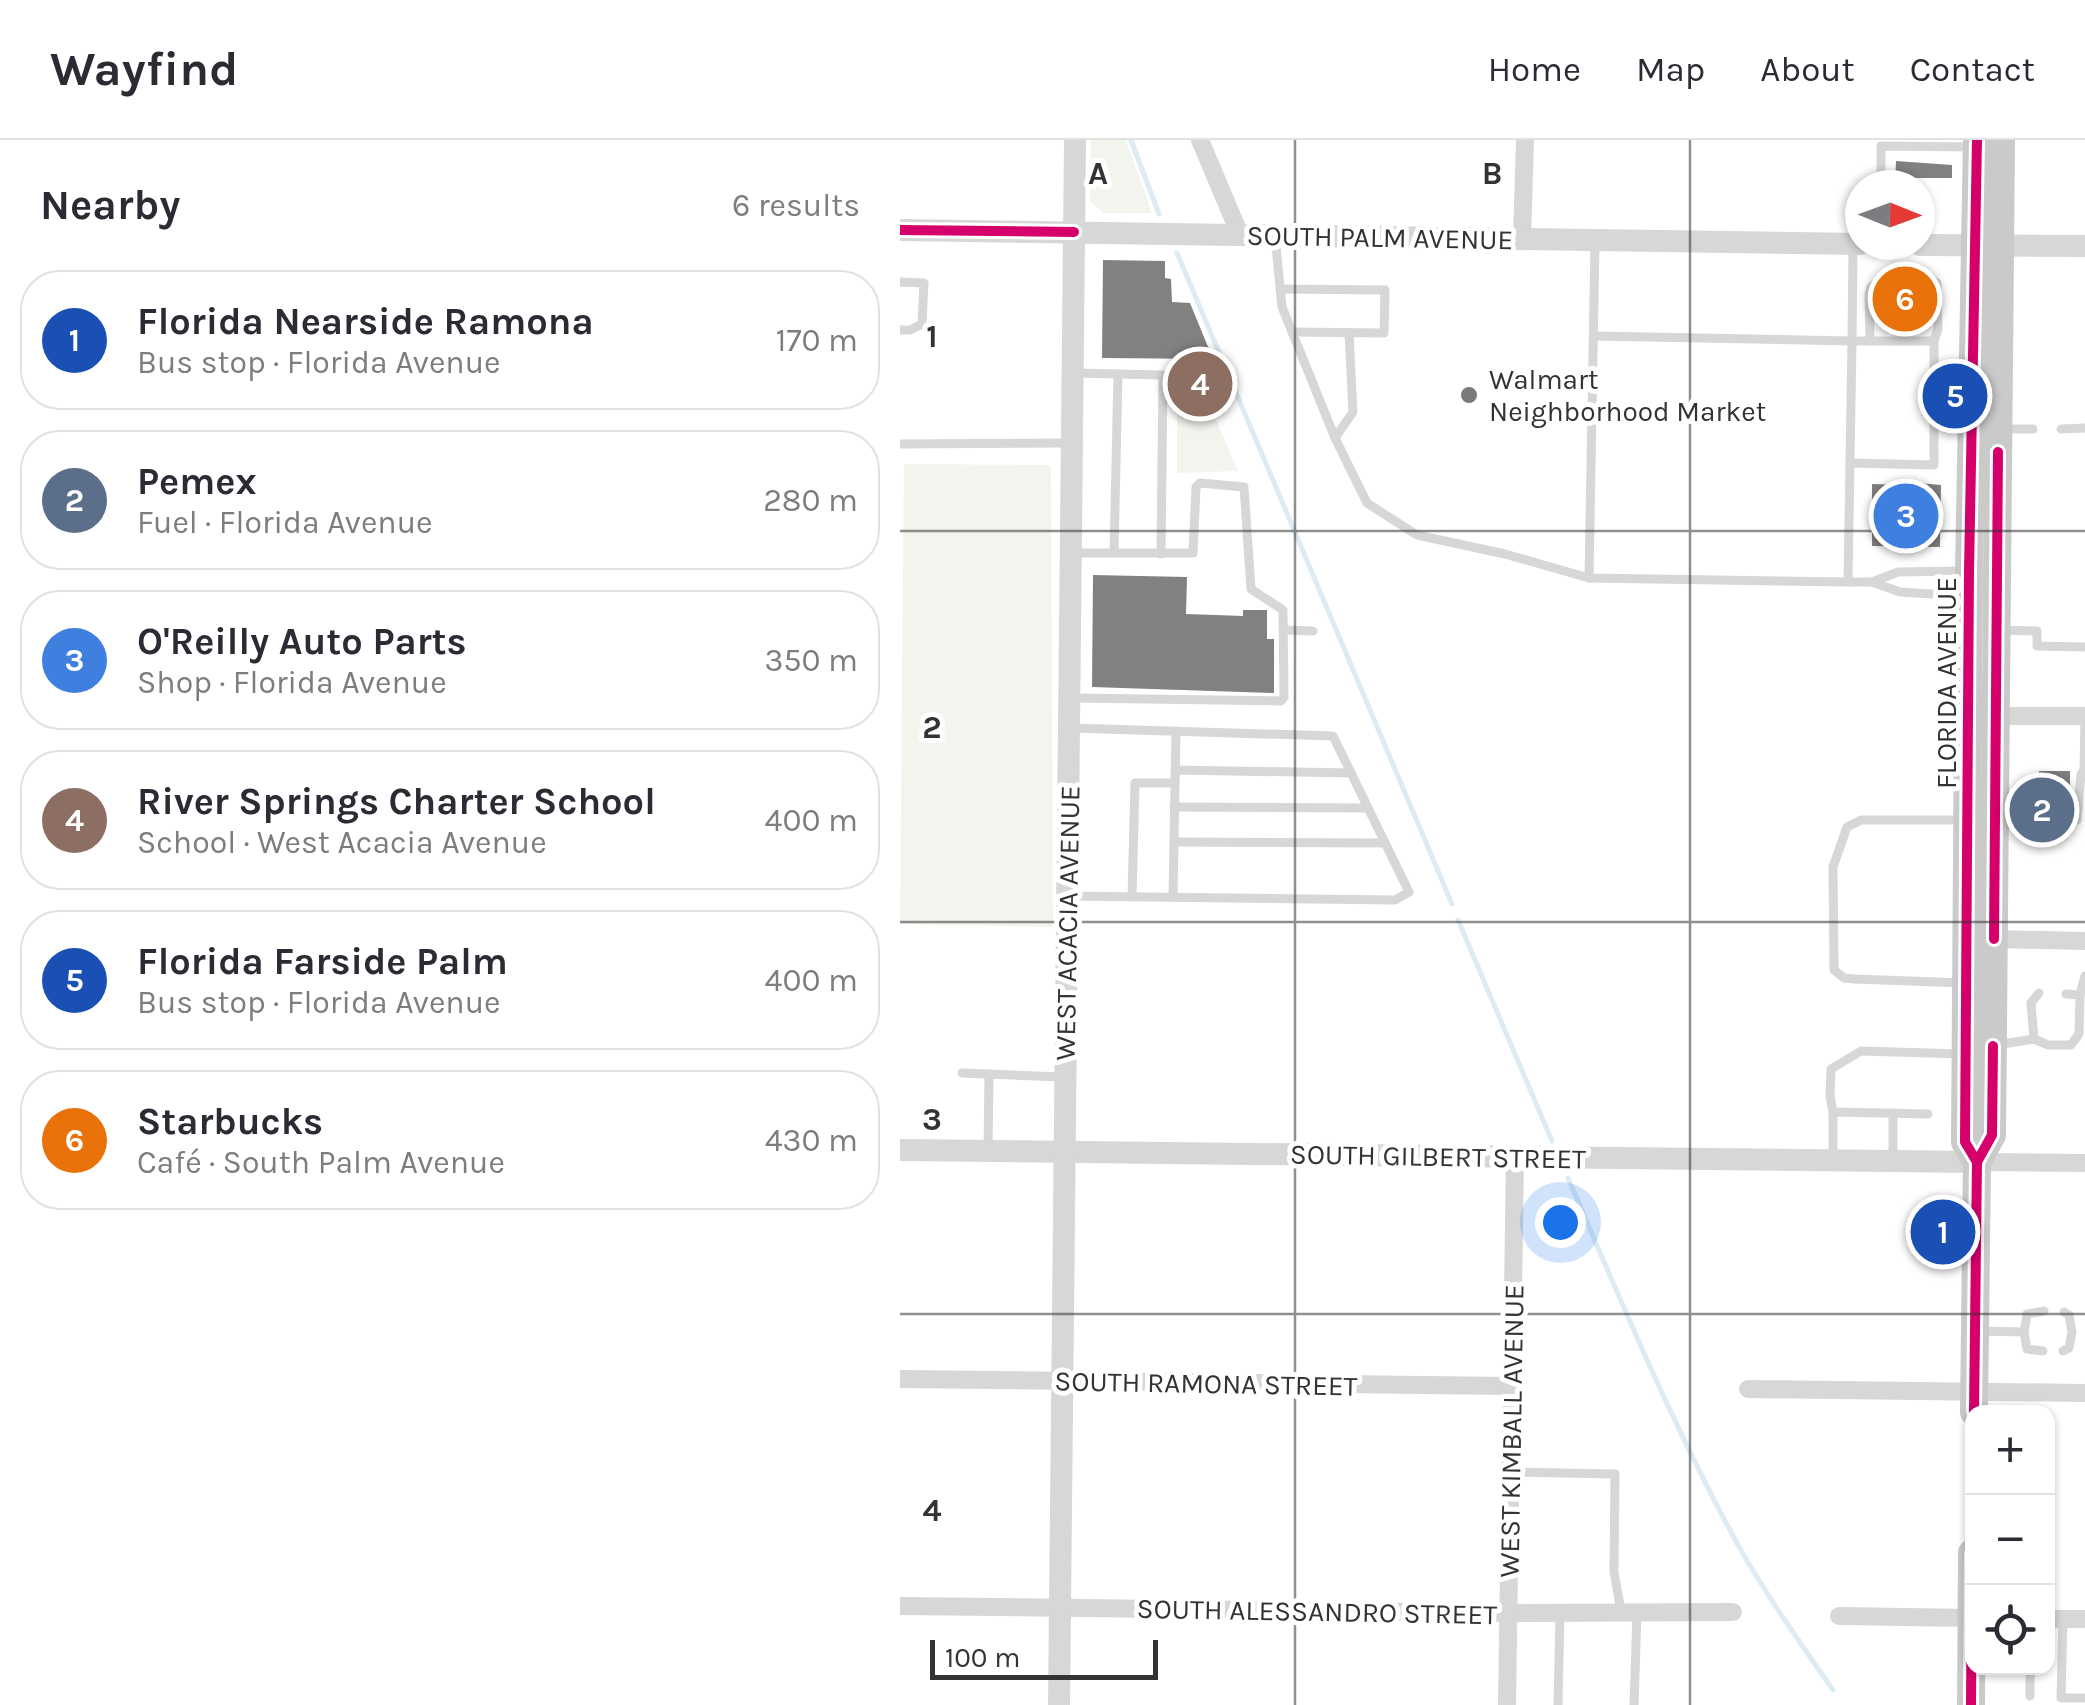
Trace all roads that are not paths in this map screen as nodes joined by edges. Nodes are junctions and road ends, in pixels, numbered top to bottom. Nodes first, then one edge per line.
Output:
1 (1074, 140) edge
2 (1200, 140) edge
3 (1524, 140) edge
4 (1985, 142) edge
5 (1880, 170) edge
6 (900, 230) edge
7 (1074, 232) junction
8 (1240, 235) junction
9 (1275, 235) junction
10 (1522, 239) junction
11 (1595, 240) junction
12 (1845, 244) edge
13 (1935, 245) edge
14 (1987, 245) junction
15 (2085, 246) edge
16 (1856, 260) edge
17 (900, 282) edge
18 (1280, 288) junction
19 (900, 330) edge
20 (1292, 332) junction
21 (1349, 333) junction
22 (1594, 336) junction
23 (1870, 340) junction
24 (1934, 340) junction
25 (1852, 341) junction
26 (1072, 372) junction
27 (1118, 374) junction
28 (2085, 428) edge
29 (2061, 429) dead end
30 (2033, 430) dead end
31 (1335, 438) junction
32 (1998, 440) junction
33 (1071, 443) junction
34 (900, 444) edge
35 (1850, 462) junction
36 (1070, 553) junction
37 (1114, 553) junction
38 (1161, 554) junction
39 (1969, 571) junction
40 (1590, 578) junction
41 (1848, 582) junction
42 (1872, 582) junction
43 (1969, 610) junction
44 (1284, 630) junction
45 (1312, 630) dead end
46 (1996, 630) junction
47 (2085, 646) edge
48 (1069, 698) junction
49 (1982, 716) junction
50 (2085, 716) edge
51 (1068, 728) junction
52 (1176, 731) junction
53 (1175, 770) junction
54 (1351, 773) junction
55 (1175, 783) junction
56 (1995, 806) junction
57 (1174, 807) junction
58 (1368, 808) junction
59 (1968, 820) junction
60 (1174, 842) junction
61 (1385, 843) junction
62 (1067, 896) junction
63 (1132, 896) junction
64 (1173, 897) junction
65 (1994, 940) junction
66 (2085, 941) edge
67 (2085, 976) edge
68 (1966, 983) junction
69 (2039, 993) dead end
70 (2066, 994) dead end
71 (2080, 995) junction
72 (2034, 1039) junction
73 (1979, 1050) junction
74 (962, 1073) dead end
75 (989, 1074) junction
76 (1065, 1077) junction
77 (1833, 1112) junction
78 (1893, 1114) junction
79 (1928, 1114) dead end
80 (900, 1150) edge
81 (988, 1151) junction
82 (1064, 1152) junction
83 (1515, 1157) junction
84 (1833, 1160) junction
85 (1893, 1161) junction
86 (1977, 1162) junction
87 (2085, 1163) edge
88 (2044, 1312) dead end
89 (2064, 1312) dead end
90 (1975, 1331) junction
91 (2024, 1332) junction
92 (2078, 1332) edge
93 (2043, 1350) dead end
94 (2063, 1351) dead end
95 (900, 1379) edge
96 (1062, 1381) junction
97 (1512, 1386) junction
98 (1748, 1388) dead end
99 (2085, 1392) edge
100 (1974, 1402) edge
101 (1511, 1472) junction
102 (900, 1606) edge
103 (1060, 1608) junction
104 (1733, 1612) dead end
105 (1508, 1613) junction
106 (1560, 1613) junction
107 (1628, 1613) junction
108 (1840, 1616) dead end
109 (1965, 1618) edge
110 (2055, 1619) edge
111 (2085, 1619) edge
112 (2055, 1660) edge
113 (2062, 1660) junction
114 (1971, 1675) edge
115 (2030, 1675) edge
116 (2030, 1696) dead end
117 (2085, 1698) edge
118 (1058, 1705) edge
119 (1507, 1705) edge
120 (1558, 1705) edge
121 (1634, 1705) edge
122 (1971, 1705) edge

1 - 7 street, WEST ACACIA AVENUE
2 - 8 street
3 - 10 street
4 - 5 lane
4 - 14 main road, FLORIDA AVENUE
6 - 7 street, SOUTH PALM AVENUE
7 - 8 street, SOUTH PALM AVENUE
7 - 26 street, WEST ACACIA AVENUE
8 - 9 street, SOUTH PALM AVENUE
9 - 10 street, SOUTH PALM AVENUE
9 - 18 lane
10 - 11 street, SOUTH PALM AVENUE
11 - 12 street, SOUTH PALM AVENUE
11 - 22 lane
13 - 14 street
14 - 15 street
14 - 32 main road, FLORIDA AVENUE
14 - 39 main road, FLORIDA AVENUE
16 - 25 lane
17 - 19 lane
18 - 20 lane
18 - 21 lane
20 - 21 lane
20 - 31 lane
21 - 31 lane
22 - 25 lane
22 - 40 lane
23 - 24 lane
23 - 24 lane
23 - 25 lane
24 - 35 lane
25 - 35 lane
26 - 27 lane
26 - 33 street, WEST ACACIA AVENUE
27 - 37 lane
27 - 38 lane
28 - 29 lane
30 - 32 lane
31 - 40 lane
32 - 46 main road, FLORIDA AVENUE
33 - 34 lane
33 - 36 street, WEST ACACIA AVENUE
35 - 41 lane
36 - 37 lane
36 - 48 street, WEST ACACIA AVENUE
37 - 38 lane
38 - 44 lane
39 - 42 lane
39 - 43 main road, FLORIDA AVENUE
40 - 41 lane
41 - 42 lane
42 - 43 lane
43 - 49 main road, FLORIDA AVENUE
44 - 45 lane
44 - 48 lane
46 - 47 lane
46 - 49 main road, FLORIDA AVENUE
48 - 51 street, WEST ACACIA AVENUE
49 - 50 street
49 - 56 main road, FLORIDA AVENUE
49 - 59 main road, FLORIDA AVENUE
50 - 56 lane
51 - 52 lane
51 - 62 street, WEST ACACIA AVENUE
52 - 53 lane
52 - 54 lane
53 - 54 lane
53 - 55 lane
54 - 58 lane
55 - 57 lane
55 - 63 lane
56 - 65 main road, FLORIDA AVENUE
57 - 58 lane
57 - 60 lane
58 - 61 lane
59 - 65 main road
59 - 68 main road, FLORIDA AVENUE
59 - 68 lane
60 - 61 lane
60 - 64 lane
61 - 64 lane
62 - 63 lane
62 - 76 street, WEST ACACIA AVENUE
63 - 64 lane
65 - 66 street
65 - 73 main road, FLORIDA AVENUE
67 - 71 lane
68 - 73 main road, FLORIDA AVENUE
69 - 72 lane
70 - 71 lane
71 - 72 lane
72 - 73 lane
73 - 77 lane
73 - 86 main road, FLORIDA AVENUE
74 - 75 lane
75 - 76 lane
75 - 81 lane
76 - 82 street, WEST ACACIA AVENUE
77 - 78 lane
77 - 84 lane
78 - 79 lane
78 - 85 lane
80 - 81 street, SOUTH GILBERT STREET
81 - 82 street, SOUTH GILBERT STREET
82 - 83 street, SOUTH GILBERT STREET
82 - 96 street, WEST ACACIA AVENUE
83 - 84 street, SOUTH GILBERT STREET
83 - 97 street, WEST KIMBALL AVENUE
84 - 85 street, SOUTH GILBERT STREET
85 - 86 street, SOUTH GILBERT STREET
86 - 87 street
86 - 90 main road, FLORIDA AVENUE
88 - 91 lane
89 - 92 lane
90 - 91 lane
90 - 100 main road, FLORIDA AVENUE
91 - 93 lane
92 - 94 lane
95 - 96 street, SOUTH RAMONA STREET
96 - 97 street, SOUTH RAMONA STREET
96 - 103 street, WEST ACACIA AVENUE
97 - 101 street, WEST KIMBALL AVENUE
98 - 100 street
99 - 100 street
101 - 105 street, WEST KIMBALL AVENUE
101 - 107 lane
102 - 103 street, SOUTH ALESSANDRO STREET
103 - 105 street, SOUTH ALESSANDRO STREET
103 - 118 street, WEST ACACIA AVENUE
104 - 107 street, SOUTH ALESSANDRO STREET
105 - 106 street, SOUTH ALESSANDRO STREET
105 - 119 street, WEST KIMBALL AVENUE
106 - 107 street, SOUTH ALESSANDRO STREET
106 - 120 lane
107 - 121 lane
108 - 109 street
110 - 111 street
110 - 113 lane
112 - 113 lane
113 - 117 lane
114 - 122 main road
115 - 116 lane

